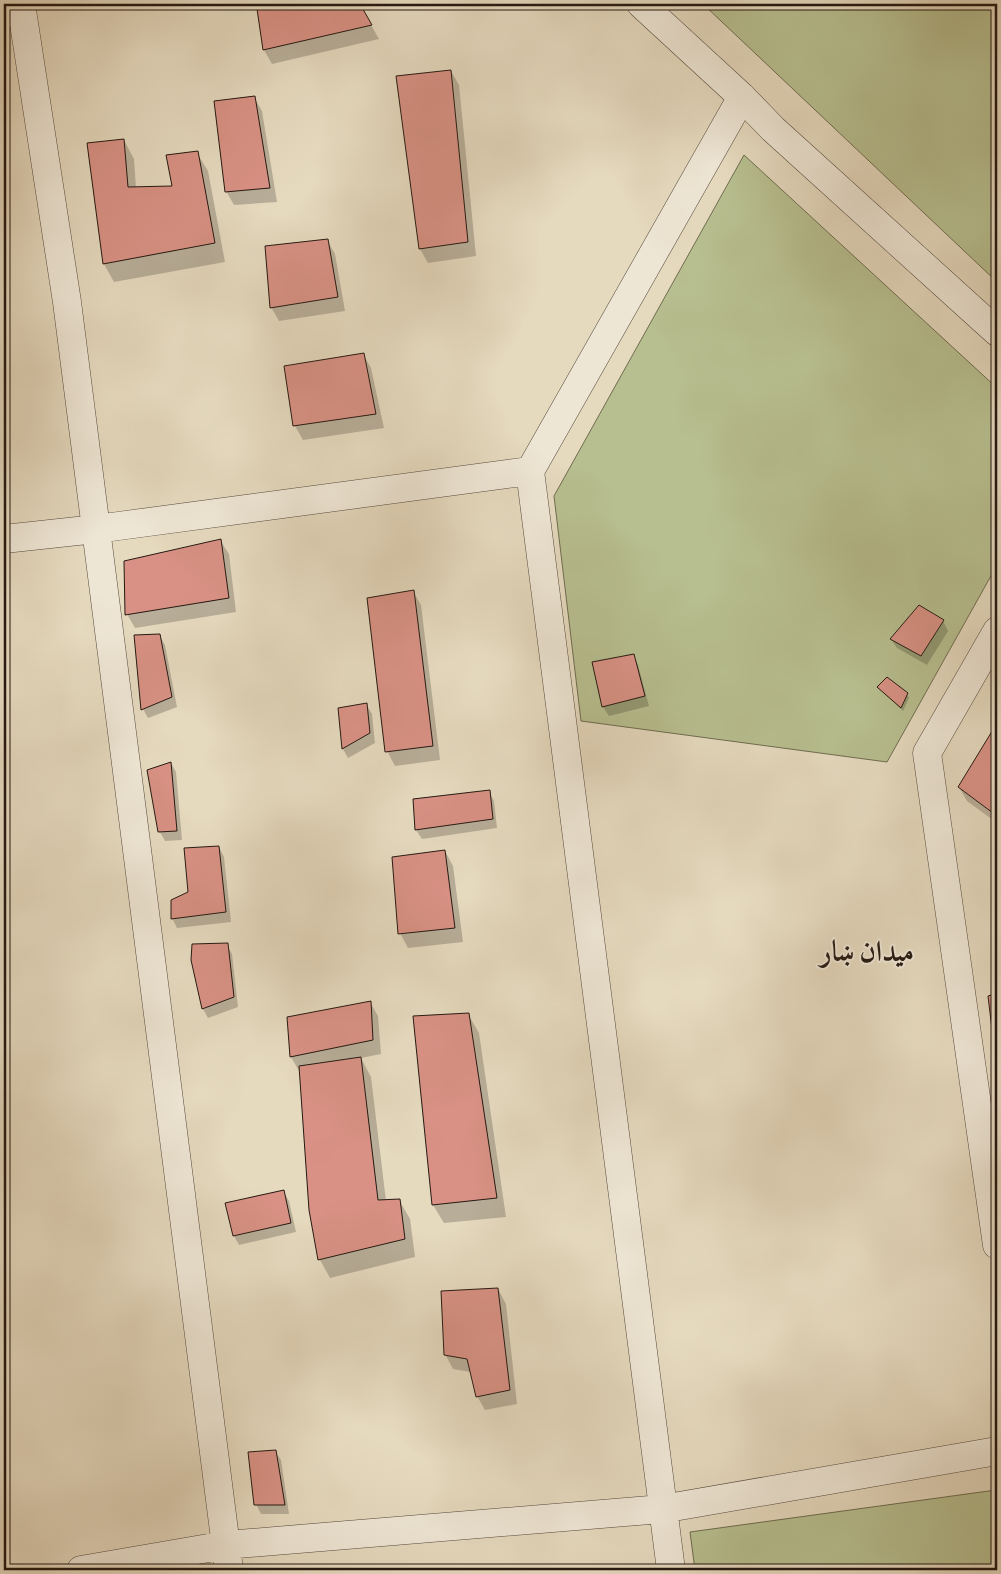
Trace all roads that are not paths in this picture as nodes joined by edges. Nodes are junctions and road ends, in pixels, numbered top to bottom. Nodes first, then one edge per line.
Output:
1 (21, 4) edge
2 (640, 4) edge
3 (742, 97) junction
4 (997, 332) edge
5 (530, 471) junction
6 (96, 529) junction
7 (4, 539) edge
8 (997, 631) edge
9 (997, 1246) edge
10 (997, 1451) edge
11 (662, 1509) junction
12 (228, 1558) edge
13 (81, 1570) edge
14 (671, 1570) edge

1 - 6 street
2 - 3 street
3 - 4 street
3 - 5 street
5 - 6 street
5 - 11 street
6 - 7 street
6 - 12 street
8 - 9 street
10 - 11 street
11 - 12 street
11 - 14 street
12 - 13 street

